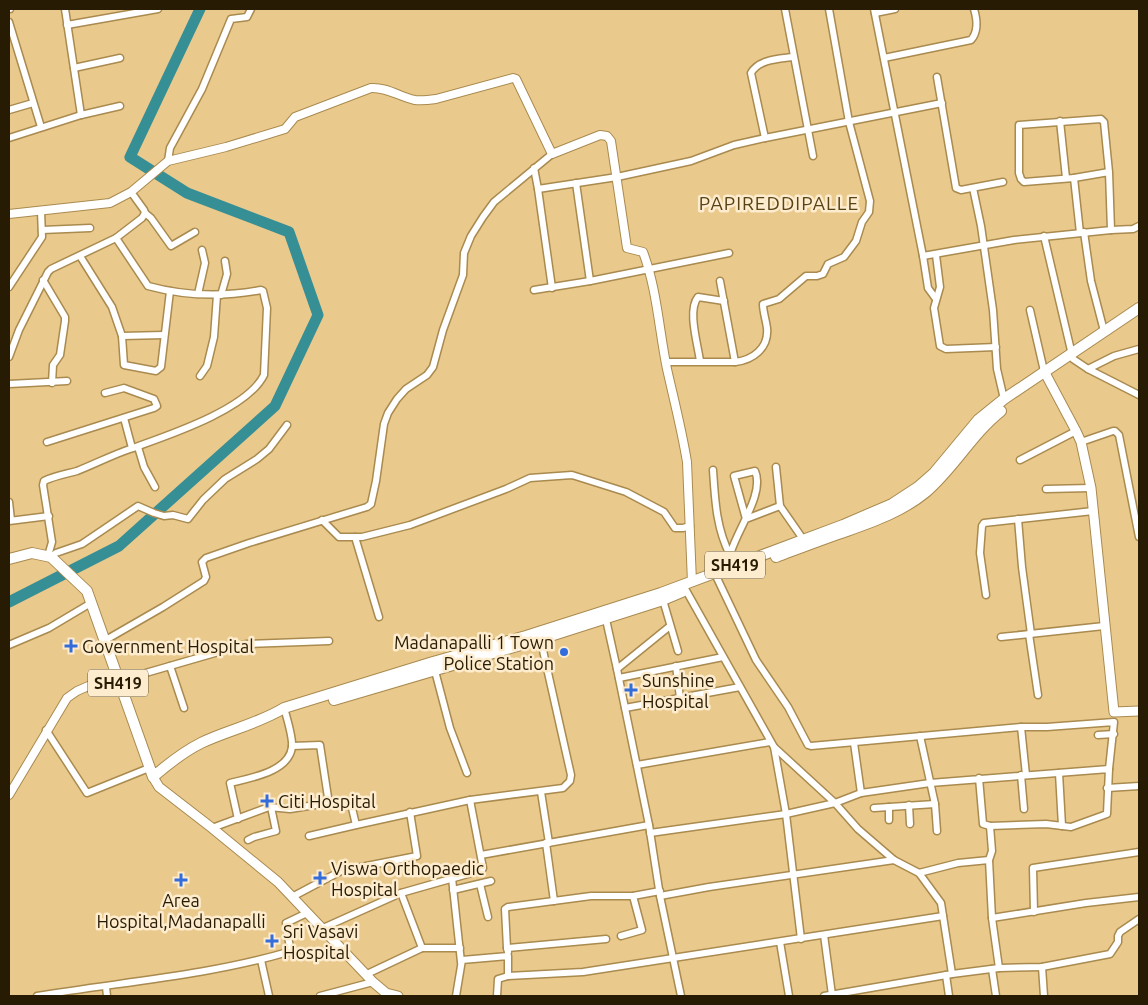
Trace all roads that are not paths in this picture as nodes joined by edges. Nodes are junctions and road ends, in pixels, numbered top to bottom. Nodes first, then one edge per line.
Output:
1 (65, 9) edge
2 (158, 9) edge
3 (251, 9) edge
4 (785, 9) edge
5 (829, 9) edge
6 (895, 9) edge
7 (974, 9) edge
8 (874, 11) edge
9 (9, 22) edge
10 (68, 25) junction
11 (793, 57) junction
12 (120, 58) dead end
13 (884, 58) junction
14 (74, 68) junction
15 (938, 77) dead end
16 (33, 103) junction
17 (942, 103) junction
18 (120, 106) dead end
19 (9, 110) edge
20 (895, 113) junction
21 (82, 115) junction
22 (1060, 121) junction
23 (849, 122) junction
24 (41, 127) junction
25 (807, 130) junction
26 (9, 138) edge
27 (764, 138) junction
28 (552, 154) junction
29 (813, 156) dead end
30 (168, 161) junction
31 (534, 168) junction
32 (1109, 172) junction
33 (617, 177) junction
34 (1066, 178) junction
35 (1074, 178) junction
36 (1003, 182) dead end
37 (576, 183) junction
38 (973, 188) junction
39 (133, 189) junction
40 (538, 189) junction
41 (41, 211) junction
42 (9, 214) edge
43 (145, 214) junction
44 (1139, 226) edge
45 (90, 228) dead end
46 (42, 230) junction
47 (1111, 230) junction
48 (195, 232) dead end
49 (1082, 233) junction
50 (1044, 236) junction
51 (116, 238) junction
52 (984, 245) junction
53 (202, 250) dead end
54 (729, 253) dead end
55 (936, 255) junction
56 (80, 256) junction
57 (923, 256) junction
58 (225, 260) dead end
59 (650, 270) junction
60 (43, 280) junction
61 (590, 281) junction
62 (720, 281) dead end
63 (9, 287) edge
64 (552, 288) junction
65 (534, 290) dead end
66 (170, 291) junction
67 (198, 294) junction
68 (219, 295) junction
69 (936, 299) junction
70 (724, 301) junction
71 (1139, 308) edge
72 (1030, 310) dead end
73 (1139, 314) edge
74 (1104, 331) junction
75 (122, 336) junction
76 (164, 336) junction
77 (996, 347) junction
78 (1139, 349) edge
79 (9, 356) edge
80 (1071, 356) junction
81 (700, 361) junction
82 (666, 362) junction
83 (734, 362) junction
84 (1088, 369) junction
85 (1045, 374) junction
86 (200, 376) dead end
87 (67, 381) dead end
88 (52, 383) junction
89 (9, 384) edge
90 (105, 393) dead end
91 (1139, 395) edge
92 (1004, 399) junction
93 (124, 418) junction
94 (287, 424) dead end
95 (1076, 431) junction
96 (47, 442) dead end
97 (1081, 442) junction
98 (135, 447) junction
99 (1020, 460) dead end
100 (776, 468) dead end
101 (713, 470) dead end
102 (155, 487) dead end
103 (1046, 488) dead end
104 (1091, 488) junction
105 (9, 502) edge
106 (780, 506) junction
107 (1093, 511) junction
108 (49, 516) junction
109 (746, 519) junction
110 (1018, 519) junction
111 (1137, 519) edge
112 (322, 520) junction
113 (10, 521) edge
114 (690, 526) junction
115 (355, 537) junction
116 (1139, 537) edge
117 (803, 539) junction
118 (730, 555) junction
119 (50, 556) junction
120 (9, 560) edge
121 (730, 567) junction
122 (717, 578) junction
123 (687, 586) junction
124 (986, 595) dead end
125 (663, 600) junction
126 (91, 603) junction
127 (604, 614) junction
128 (379, 617) dead end
129 (670, 626) junction
130 (1104, 626) junction
131 (1030, 634) junction
132 (540, 635) junction
133 (1002, 637) dead end
134 (104, 641) junction
135 (329, 641) dead end
136 (9, 645) edge
137 (678, 651) dead end
138 (723, 657) junction
139 (170, 666) junction
140 (676, 666) junction
141 (617, 669) junction
142 (435, 671) junction
143 (117, 678) junction
144 (619, 678) junction
145 (740, 687) junction
146 (1038, 695) dead end
147 (680, 698) junction
148 (184, 708) dead end
149 (625, 708) junction
150 (285, 711) junction
151 (1139, 711) edge
152 (1114, 712) junction
153 (1114, 722) junction
154 (1021, 727) junction
155 (46, 730) junction
156 (1114, 734) junction
157 (1098, 735) dead end
158 (920, 736) junction
159 (854, 743) junction
160 (772, 744) junction
161 (292, 746) junction
162 (637, 765) junction
163 (1108, 769) junction
164 (151, 773) junction
165 (467, 773) dead end
166 (1059, 773) junction
167 (1023, 775) junction
168 (979, 778) junction
169 (930, 783) junction
170 (1139, 786) edge
171 (1108, 788) junction
172 (541, 792) junction
173 (861, 793) junction
174 (9, 795) edge
175 (470, 800) junction
176 (835, 803) junction
177 (330, 804) junction
178 (935, 804) junction
179 (909, 805) junction
180 (271, 807) junction
181 (889, 807) junction
182 (874, 808) dead end
183 (1024, 809) dead end
184 (410, 812) junction
185 (786, 814) junction
186 (238, 819) junction
187 (889, 820) dead end
188 (910, 824) dead end
189 (356, 825) junction
190 (649, 825) junction
191 (990, 826) junction
192 (1062, 826) junction
193 (212, 828) junction
194 (938, 831) dead end
195 (650, 833) junction
196 (309, 836) dead end
197 (248, 840) dead end
198 (548, 843) junction
199 (1139, 852) edge
200 (481, 855) junction
201 (894, 860) junction
202 (989, 860) junction
203 (920, 873) junction
204 (794, 875) junction
205 (452, 878) junction
206 (491, 881) dead end
207 (480, 884) junction
208 (453, 890) junction
209 (401, 893) junction
210 (660, 893) junction
211 (633, 896) junction
212 (292, 897) junction
213 (1139, 897) edge
214 (554, 901) junction
215 (1034, 912) junction
216 (307, 913) junction
217 (943, 916) junction
218 (488, 917) dead end
219 (992, 918) junction
220 (1139, 919) edge
221 (323, 928) junction
222 (824, 935) junction
223 (621, 936) dead end
224 (606, 939) dead end
225 (801, 939) junction
226 (780, 942) junction
227 (422, 948) junction
228 (460, 948) junction
229 (507, 948) junction
230 (508, 956) junction
231 (674, 958) junction
232 (260, 960) junction
233 (461, 962) junction
234 (1042, 967) junction
235 (995, 968) junction
236 (367, 974) junction
237 (949, 975) junction
238 (508, 976) junction
239 (373, 982) junction
240 (106, 987) junction
241 (883, 987) junction
242 (66, 994) edge
243 (832, 995) junction
244 (37, 996) edge
245 (107, 996) edge
246 (269, 996) edge
247 (320, 996) edge
248 (398, 996) edge
249 (456, 996) edge
250 (497, 996) edge
251 (682, 996) edge
252 (789, 996) edge
253 (824, 996) edge
254 (885, 996) edge
255 (949, 996) edge
256 (996, 996) edge
257 (1044, 996) edge

1 - 10 street
2 - 10 street
3 - 30 street
4 - 11 street
5 - 23 street
6 - 8 street
7 - 13 street
8 - 13 street
9 - 16 street
10 - 14 street
11 - 25 street
11 - 27 street
12 - 14 street
13 - 20 street
14 - 21 street
15 - 17 street
16 - 19 street
16 - 24 street
17 - 20 street
17 - 38 street
18 - 21 street
20 - 23 street
20 - 57 street
21 - 24 street
22 - 32 street
22 - 34 street
22 - 34 street
23 - 25 street
23 - 83 street
24 - 26 street
25 - 27 street
25 - 29 street
27 - 33 street
28 - 30 street
28 - 31 street
28 - 33 street
30 - 39 street
31 - 40 street
31 - 112 street
32 - 35 street
32 - 47 street
33 - 37 street
33 - 59 street
34 - 35 street
35 - 49 street
36 - 38 street
37 - 40 street
37 - 61 street
38 - 52 street
39 - 41 street
39 - 43 street
40 - 64 street
41 - 42 street
41 - 46 street
43 - 48 street
43 - 51 street
44 - 47 street
45 - 46 street
46 - 63 street
47 - 49 street
49 - 50 street
49 - 74 street
50 - 52 street
50 - 80 street
51 - 56 street
51 - 66 street
52 - 55 street
52 - 77 street
53 - 67 street
54 - 59 street
55 - 57 street
55 - 69 street
56 - 60 street
56 - 75 street
57 - 69 street
58 - 68 street
59 - 61 street
59 - 82 street
60 - 79 street
60 - 88 street
61 - 64 street
62 - 70 street
64 - 65 street
66 - 67 street
66 - 76 street
67 - 68 street
68 - 86 street
68 - 98 street
69 - 77 street
70 - 81 street
70 - 83 street
71 - 74 main road, SH419
72 - 85 street
73 - 80 main road, SH419
74 - 80 main road, SH419
75 - 76 street
75 - 76 street
77 - 92 street
78 - 84 street
80 - 84 street
80 - 85 main road, SH419
81 - 82 street
81 - 83 street
82 - 114 street
84 - 91 street
85 - 92 main road, SH419
85 - 95 main road
85 - 122 main road, SH419
87 - 88 street
88 - 89 street
90 - 93 street
92 - 117 main road, SH419
93 - 96 street
93 - 98 street
94 - 119 street
95 - 97 main road
95 - 99 street
97 - 104 main road
97 - 111 street
98 - 102 street
98 - 108 street
100 - 106 street
101 - 118 street
103 - 104 street
104 - 107 main road
105 - 113 street
106 - 109 street
106 - 117 street
107 - 110 street
107 - 130 main road
108 - 113 street
108 - 119 street
109 - 109 street
109 - 118 street
110 - 124 street
110 - 131 street
111 - 116 street
112 - 115 street
112 - 134 street
114 - 115 street
114 - 123 street
115 - 128 street
117 - 121 main road, SH419
118 - 121 street
119 - 120 main road
119 - 126 main road, SH419
121 - 123 main road, SH419
122 - 123 main road, SH419
122 - 159 street
123 - 125 main road, SH419
123 - 127 main road, SH419
123 - 138 street
125 - 127 main road, SH419
125 - 129 street
126 - 134 main road, SH419
126 - 136 street
127 - 132 main road, SH419
127 - 141 street
129 - 137 street
129 - 141 street
130 - 131 street
130 - 152 main road
131 - 133 street
131 - 146 street
132 - 142 main road, SH419
132 - 150 main road, SH419
132 - 172 street
134 - 143 main road, SH419
135 - 139 street
138 - 140 street
138 - 145 street
139 - 143 street
139 - 148 street
140 - 144 street
140 - 147 street
141 - 144 street
142 - 150 main road, SH419
142 - 165 street
143 - 155 street
143 - 164 main road, SH419
144 - 149 street
145 - 147 street
145 - 160 street
147 - 149 street
149 - 162 street
150 - 161 street
150 - 164 main road, SH419
151 - 152 main road
152 - 153 street
153 - 154 street
153 - 156 street
154 - 158 street
154 - 167 street
155 - 164 street
155 - 174 street
156 - 157 street
156 - 163 street
158 - 159 street
158 - 169 street
159 - 173 street
160 - 162 street
160 - 176 street
160 - 185 street
161 - 177 street
161 - 186 street
162 - 190 street
163 - 166 street
163 - 171 street
164 - 193 main road
166 - 167 street
166 - 192 street
167 - 168 street
167 - 183 street
168 - 169 street
168 - 191 street
169 - 173 street
169 - 178 street
170 - 171 street
171 - 192 street
172 - 175 street
172 - 198 street
173 - 176 street
175 - 184 street
175 - 200 street
176 - 185 street
176 - 201 street
177 - 180 street
177 - 189 street
178 - 179 street
178 - 194 street
179 - 181 street
179 - 188 street
180 - 186 street
180 - 197 street
181 - 182 street
181 - 187 street
184 - 189 street
184 - 212 street
185 - 195 street
185 - 204 street
186 - 193 street
189 - 196 street
190 - 195 street
190 - 198 street
191 - 192 street
191 - 202 street
193 - 212 main road
195 - 210 street
198 - 200 street
198 - 214 street
199 - 215 street
200 - 205 street
201 - 203 street
201 - 204 street
202 - 203 street
202 - 219 street
203 - 217 street
204 - 210 street
204 - 225 street
205 - 208 street
205 - 209 street
206 - 207 street
207 - 208 street
207 - 218 street
208 - 228 street
209 - 221 street
209 - 227 street
210 - 211 street
210 - 231 street
211 - 214 street
211 - 223 street
212 - 216 main road
213 - 215 street
214 - 229 street
215 - 219 street
216 - 221 main road
216 - 232 street
217 - 222 street
217 - 237 street
219 - 235 street
220 - 234 street
221 - 236 main road
222 - 225 street
222 - 243 street
224 - 229 street
225 - 226 street
226 - 231 street
226 - 252 street
227 - 228 street
227 - 236 street
228 - 233 street
229 - 230 street
230 - 233 street
230 - 238 street
231 - 238 street
231 - 251 street
232 - 240 street
232 - 246 street
233 - 249 street
234 - 235 street
234 - 257 street
235 - 237 street
235 - 256 street
236 - 239 main road
237 - 241 street
237 - 255 street
238 - 250 street
239 - 247 street
239 - 248 main road
240 - 242 street
240 - 245 street
241 - 243 street
241 - 254 street
242 - 244 street
243 - 253 street

